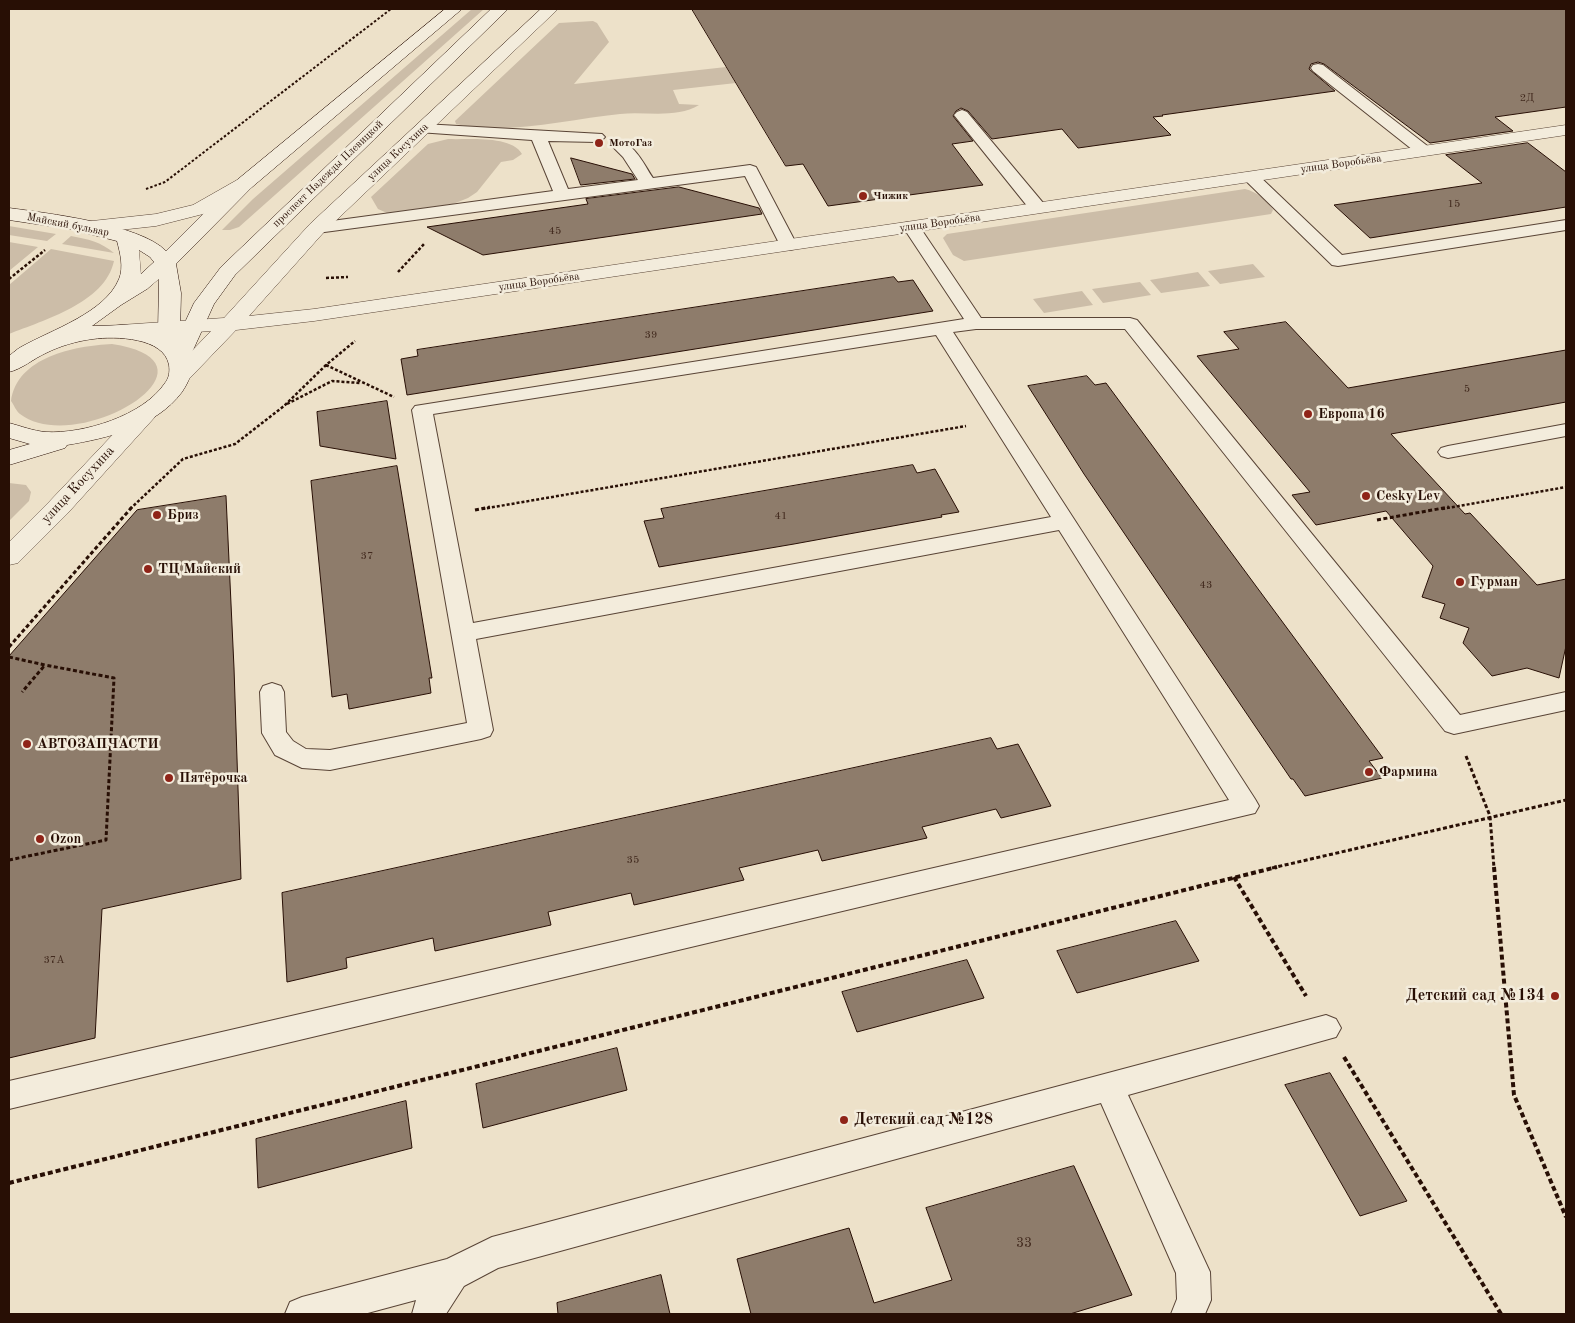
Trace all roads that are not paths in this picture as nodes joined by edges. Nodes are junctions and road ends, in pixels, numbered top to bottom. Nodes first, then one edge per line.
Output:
1 (454, 9) edge
2 (500, 9) edge
3 (550, 9) edge
4 (1318, 68) dead end
5 (962, 115) dead end
6 (423, 129) junction
7 (1566, 130) edge
8 (538, 136) junction
9 (597, 137) dead end
10 (620, 146) dead end
11 (1424, 151) junction
12 (1251, 177) junction
13 (648, 183) junction
14 (244, 184) junction
15 (562, 194) junction
16 (1038, 208) junction
17 (9, 214) edge
18 (1566, 225) edge
19 (83, 226) junction
20 (911, 227) junction
21 (317, 228) junction
22 (126, 238) junction
23 (788, 245) junction
24 (166, 262) junction
25 (115, 300) junction
26 (314, 315) junction
27 (976, 323) junction
28 (230, 324) junction
29 (194, 325) junction
30 (941, 328) junction
31 (27, 352) junction
32 (173, 360) junction
33 (9, 365) edge
34 (146, 412) junction
35 (9, 430) edge
36 (1566, 430) edge
37 (81, 436) junction
38 (1448, 452) dead end
39 (9, 458) edge
40 (1064, 522) junction
41 (9, 557) edge
42 (463, 633) junction
43 (272, 692) dead end
44 (1566, 701) edge
45 (1326, 1028) road end
46 (1109, 1087) junction
47 (9, 1095) edge
48 (452, 1274) junction
49 (302, 1314) edge
50 (429, 1314) edge
51 (1188, 1314) edge

1 - 14 street
2 - 29 street, проспект Надежды Плевицкой
3 - 6 street, улица Косухина
4 - 11 lane
5 - 16 lane
6 - 8 lane
6 - 21 street, улица Косухина
7 - 11 street, улица Воробьёва
8 - 9 lane
8 - 15 lane
10 - 13 lane
11 - 12 street, улица Воробьёва
12 - 16 street, улица Воробьёва
12 - 18 lane
13 - 15 lane
13 - 23 lane
14 - 19 street
14 - 24 street
15 - 21 lane
16 - 20 street, улица Воробьёва
17 - 19 street, Майский бульвар
19 - 22 street, Майский бульвар
20 - 23 street, улица Воробьёва
20 - 27 lane
21 - 28 street, улица Косухина
22 - 24 street, Майский бульвар
22 - 25 street
23 - 26 street, улица Воробьёва
24 - 25 street
24 - 32 street
25 - 31 street
26 - 28 street
26 - 32 street
27 - 30 lane
27 - 44 lane
28 - 29 street
28 - 32 street, улица Косухина
29 - 32 street
29 - 32 street, проспект Надежды Плевицкой
30 - 40 lane
30 - 42 lane
31 - 32 street
31 - 33 street
32 - 34 street
34 - 37 street
34 - 41 street, улица Косухина
35 - 37 street
36 - 38 lane
37 - 39 street
40 - 42 lane
40 - 47 lane
42 - 43 lane
45 - 46 lane
46 - 48 lane
46 - 51 lane
48 - 49 lane
48 - 50 lane

